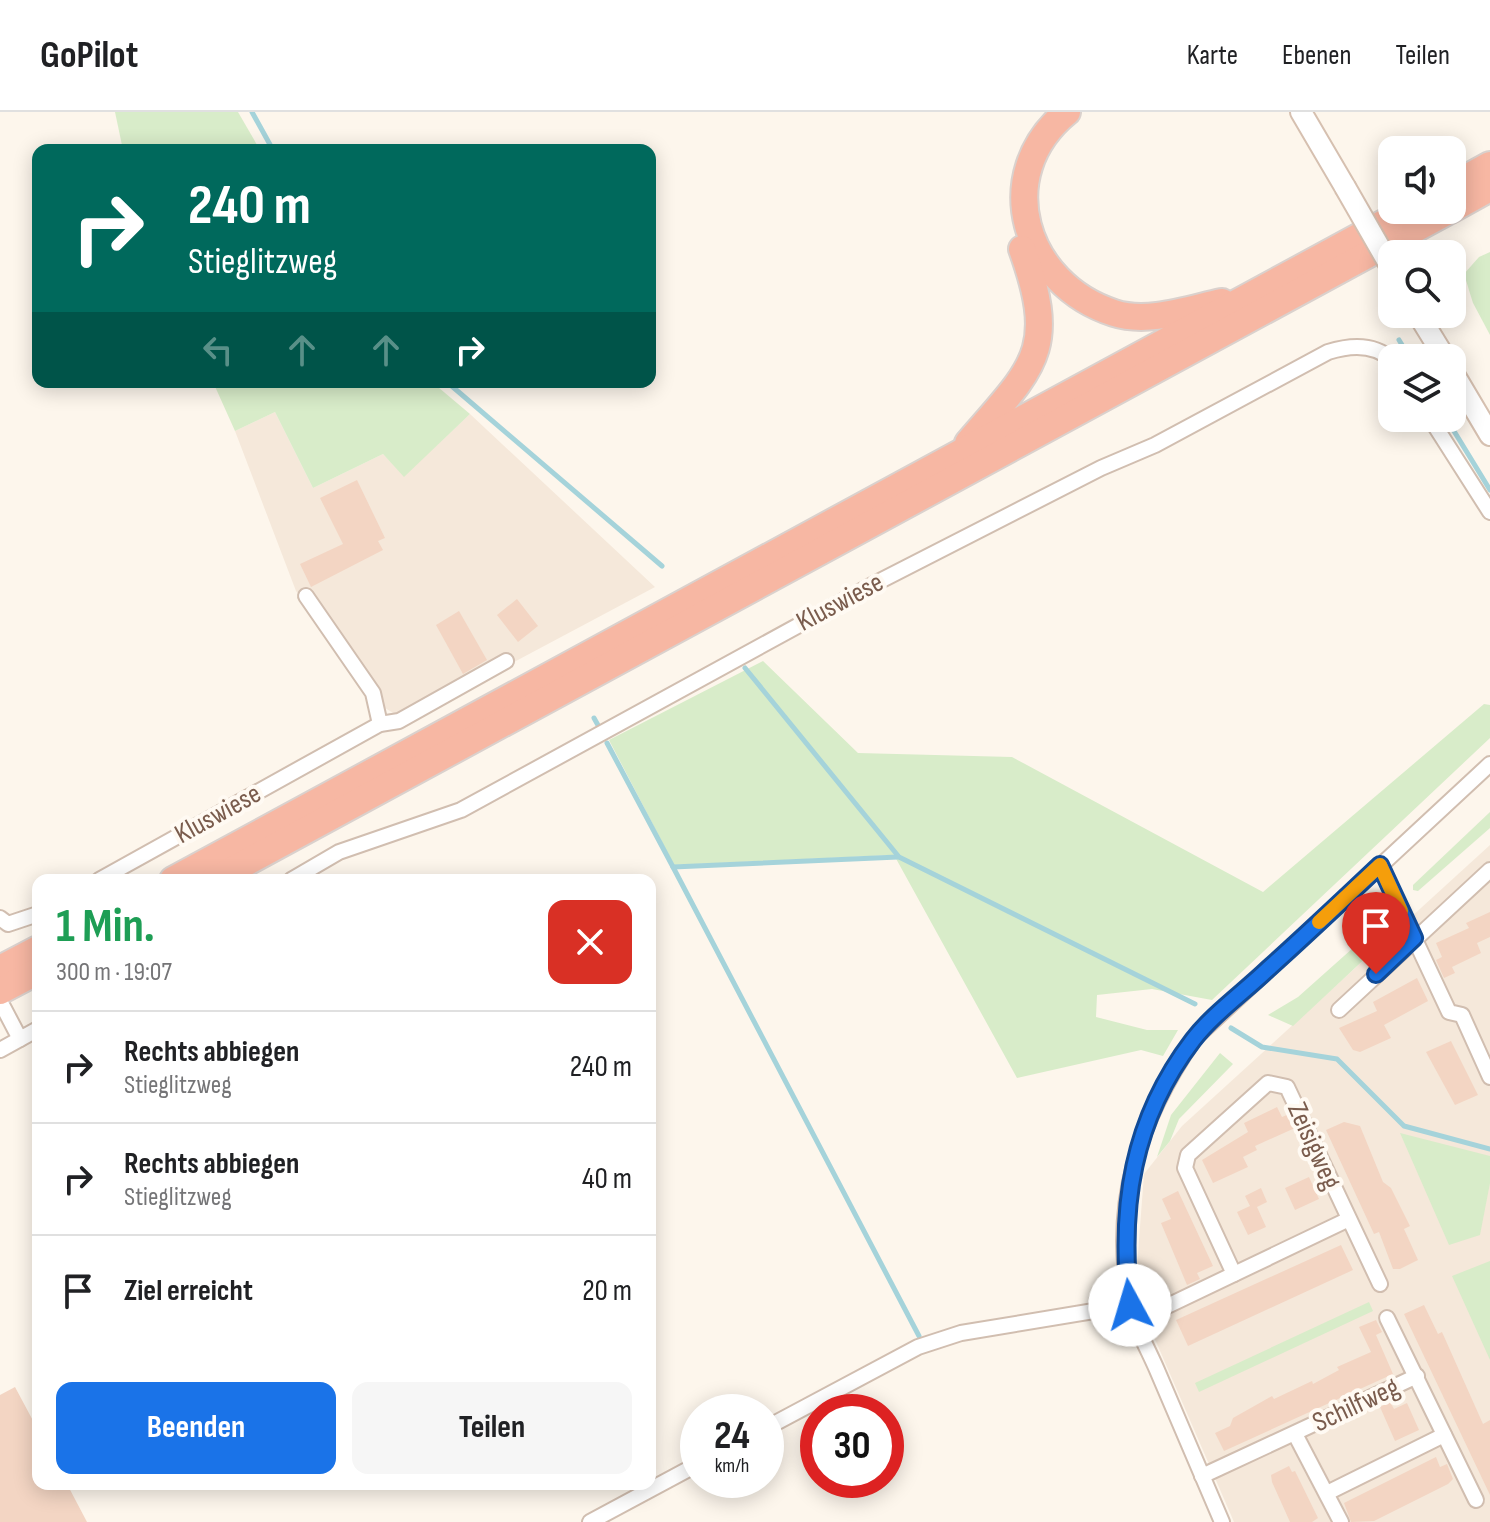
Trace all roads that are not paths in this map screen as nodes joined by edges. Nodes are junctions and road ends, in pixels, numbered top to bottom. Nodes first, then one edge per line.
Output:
1 (1048, 112) edge
2 (1067, 112) edge
3 (1301, 112) edge
4 (1490, 165) edge
5 (1466, 178) edge
6 (1490, 188) edge
7 (1466, 202) edge
8 (1382, 224) edge
9 (1425, 224) edge
10 (1378, 245) edge
11 (1249, 296) junction
12 (1378, 351) edge
13 (1466, 395) edge
14 (1439, 432) edge
15 (1490, 435) edge
16 (955, 457) junction
17 (1490, 512) edge
18 (306, 596) dead end
19 (506, 661) dead end
20 (380, 724) junction
21 (1490, 764) edge
22 (1380, 865) junction
23 (1490, 870) edge
24 (110, 874) edge
25 (184, 874) edge
26 (225, 874) edge
27 (301, 874) edge
28 (32, 916) edge
29 (0, 918) edge
30 (1414, 938) junction
31 (32, 952) edge
32 (0, 969) edge
33 (32, 974) edge
34 (0, 991) edge
35 (0, 1001) edge
36 (1339, 1010) dead end
37 (32, 1031) edge
38 (18, 1035) junction
39 (0, 1050) edge
40 (1489, 1073) edge
41 (1347, 1220) junction
42 (1234, 1274) junction
43 (1380, 1284) dead end
44 (1130, 1305) junction
45 (1387, 1318) dead end
46 (1136, 1321) junction
47 (1417, 1376) junction
48 (784, 1418) edge
49 (1295, 1434) junction
50 (1444, 1435) junction
51 (680, 1474) edge
52 (1202, 1476) junction
53 (656, 1487) edge
54 (650, 1490) edge
55 (1327, 1493) junction
56 (1476, 1500) dead end
57 (590, 1522) edge
58 (1222, 1522) edge
59 (1341, 1522) edge

1 - 16 highway
2 - 11 highway
3 - 10 street, bridge
4 - 5 highway
6 - 7 highway
8 - 11 highway
9 - 26 highway
11 - 16 highway
12 - 27 street, Kluswiese
13 - 15 street
14 - 17 street
16 - 25 highway
18 - 20 street
19 - 20 street, Kluswiese
20 - 24 street, Kluswiese
21 - 22 street
22 - 30 street
22 - 44 street
23 - 30 street
28 - 29 street
30 - 36 street
30 - 40 street
31 - 32 highway
33 - 34 highway
35 - 38 street
37 - 38 street
38 - 39 street
41 - 42 street, Zeisigweg
41 - 42 street, Zeisigweg
41 - 43 street, Zeisigweg
42 - 46 street, Zeisigweg
44 - 46 street
44 - 48 street
45 - 47 street, Schilfweg
46 - 52 street
47 - 49 street, Schilfweg
47 - 50 street, Schilfweg
49 - 52 street, Schilfweg
49 - 55 street, Schilfweg
50 - 55 street
50 - 56 street, Schilfweg
51 - 53 street
52 - 58 street
54 - 57 street
55 - 59 street, Schilfweg

